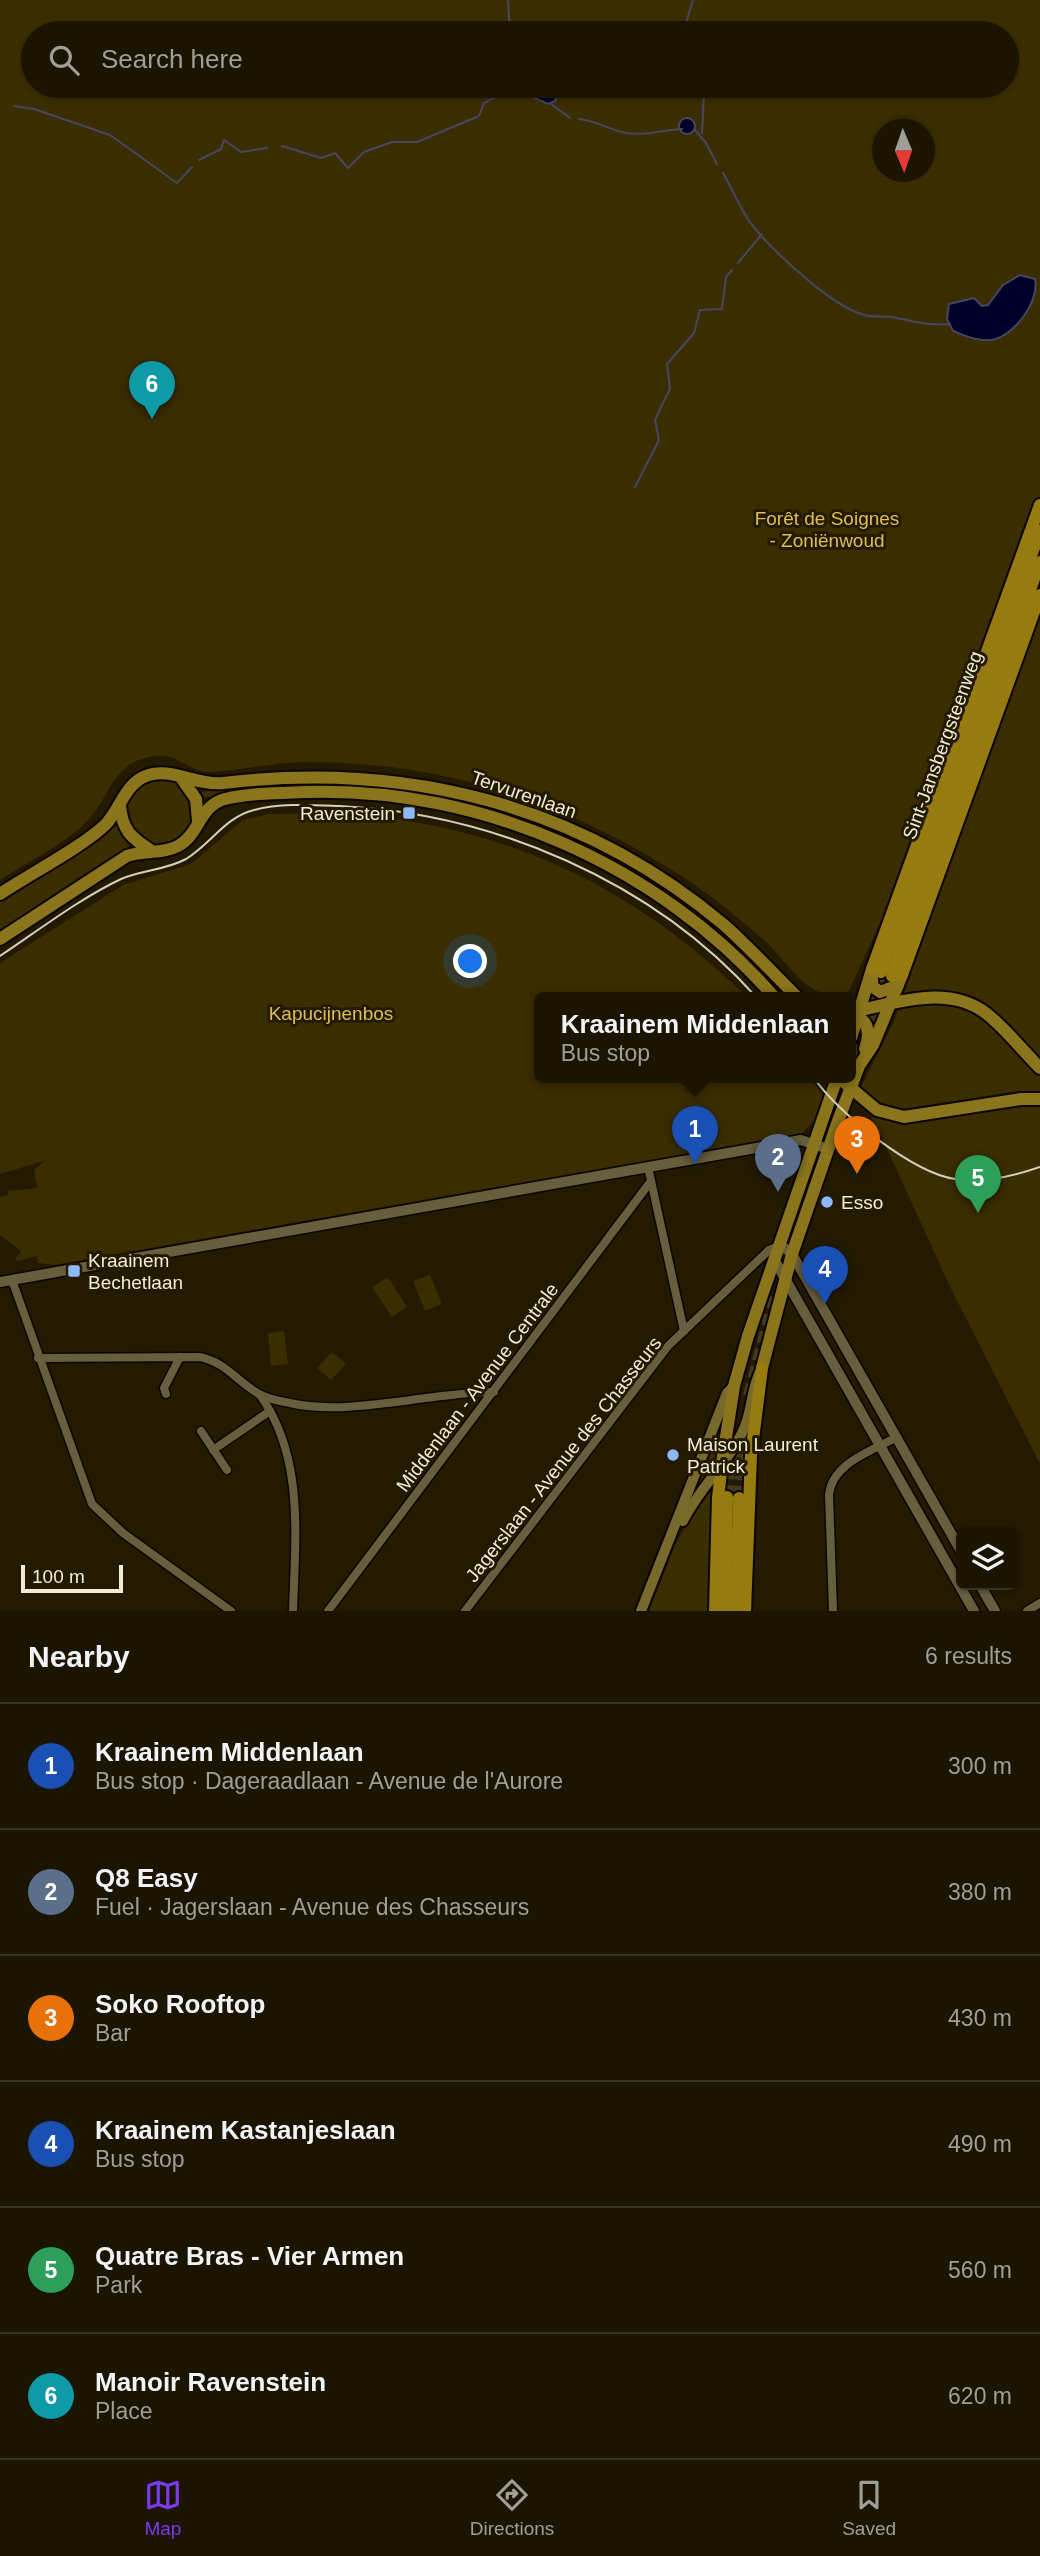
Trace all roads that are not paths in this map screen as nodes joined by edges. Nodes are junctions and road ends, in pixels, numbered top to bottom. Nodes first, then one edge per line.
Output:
1 (1040, 505) edge
2 (1040, 531) edge
3 (1040, 562) edge
4 (1040, 595) edge
5 (182, 779) junction
6 (120, 805) junction
7 (198, 821) junction
8 (152, 851) junction
9 (0, 894) edge
10 (0, 939) edge
11 (889, 975) junction
12 (769, 992) edge
13 (792, 992) edge
14 (937, 996) junction
15 (892, 1005) junction
16 (856, 1012) edge
17 (856, 1013) edge
18 (856, 1014) edge
19 (859, 1066) junction
20 (1040, 1068) edge
21 (856, 1073) edge
22 (836, 1083) edge
23 (844, 1083) edge
24 (852, 1083) edge
25 (850, 1088) junction
26 (1037, 1098) edge
27 (868, 1105) junction
28 (842, 1109) junction
29 (815, 1144) junction
30 (828, 1149) junction
31 (648, 1167) junction
32 (651, 1181) junction
33 (781, 1245) junction
34 (792, 1254) junction
35 (775, 1261) junction
36 (784, 1278) junction
37 (12, 1280) junction
38 (0, 1282) edge
39 (801, 1307) junction
40 (826, 1314) junction
41 (810, 1324) junction
42 (770, 1328) junction
43 (684, 1331) junction
44 (180, 1357) junction
45 (38, 1358) junction
46 (762, 1368) junction
47 (734, 1386) junction
48 (494, 1392) junction
49 (166, 1394) dead end
50 (260, 1395) junction
51 (270, 1411) junction
52 (201, 1431) dead end
53 (897, 1437) junction
54 (880, 1447) junction
55 (214, 1450) junction
56 (722, 1463) junction
57 (227, 1470) dead end
58 (713, 1481) junction
59 (937, 1509) junction
60 (922, 1518) junction
61 (956, 1542) edge
62 (667, 1547) junction
63 (984, 1590) edge
64 (1040, 1604) edge
65 (231, 1611) edge
66 (293, 1611) edge
67 (328, 1611) edge
68 (465, 1611) edge
69 (642, 1611) edge
70 (715, 1611) edge
71 (725, 1611) edge
72 (736, 1611) edge
73 (745, 1611) edge
74 (833, 1611) edge
75 (974, 1611) edge
76 (995, 1611) edge
77 (1027, 1611) edge

1 - 11 highway
2 - 11 highway, Sint-Jansbergsteenweg
3 - 11 highway, Sint-Jansbergsteenweg
4 - 11 highway
5 - 6 main road, Tervurenlaan
5 - 7 main road
5 - 13 main road, Tervurenlaan
6 - 8 main road
6 - 9 main road, Tervurenlaan
7 - 8 main road, Tervurenlaan
7 - 12 main road, Tervurenlaan
8 - 10 main road, Tervurenlaan
11 - 14 main road
11 - 15 main road
11 - 16 main road
14 - 15 main road
14 - 20 main road
15 - 17 main road
15 - 19 main road
18 - 19 main road
19 - 21 main road
22 - 29 main road
23 - 25 main road
24 - 25 main road
25 - 27 main road
25 - 28 main road
26 - 27 main road
27 - 28 main road
28 - 30 main road
29 - 30 street
29 - 31 street
29 - 33 main road
30 - 34 main road
31 - 32 street
31 - 37 street
32 - 43 street
32 - 48 street, Middenlaan - Avenue Centrale
33 - 34 street
33 - 35 main road
33 - 43 street, Jagerslaan - Avenue des Chasseurs
34 - 36 main road
34 - 40 street
35 - 36 street
35 - 47 main road
36 - 39 street
36 - 42 main road
37 - 38 street
37 - 45 street
39 - 41 street
39 - 42 street
40 - 41 street
40 - 53 street
41 - 54 street
42 - 46 main road
43 - 68 street, Jagerslaan - Avenue des Chasseurs
44 - 45 street
44 - 49 street
44 - 50 street
45 - 65 street
46 - 56 main road
46 - 73 highway
47 - 56 main road
47 - 62 main road
48 - 50 street
48 - 67 street, Middenlaan - Avenue Centrale
50 - 51 street
51 - 55 street
51 - 66 street
52 - 55 street
53 - 54 street
53 - 59 street
54 - 60 street
54 - 74 street
55 - 57 street
56 - 58 highway
58 - 62 main road
58 - 70 highway
59 - 60 street
59 - 61 street
60 - 75 street
62 - 69 main road
63 - 76 street
64 - 77 street
71 - 72 highway

